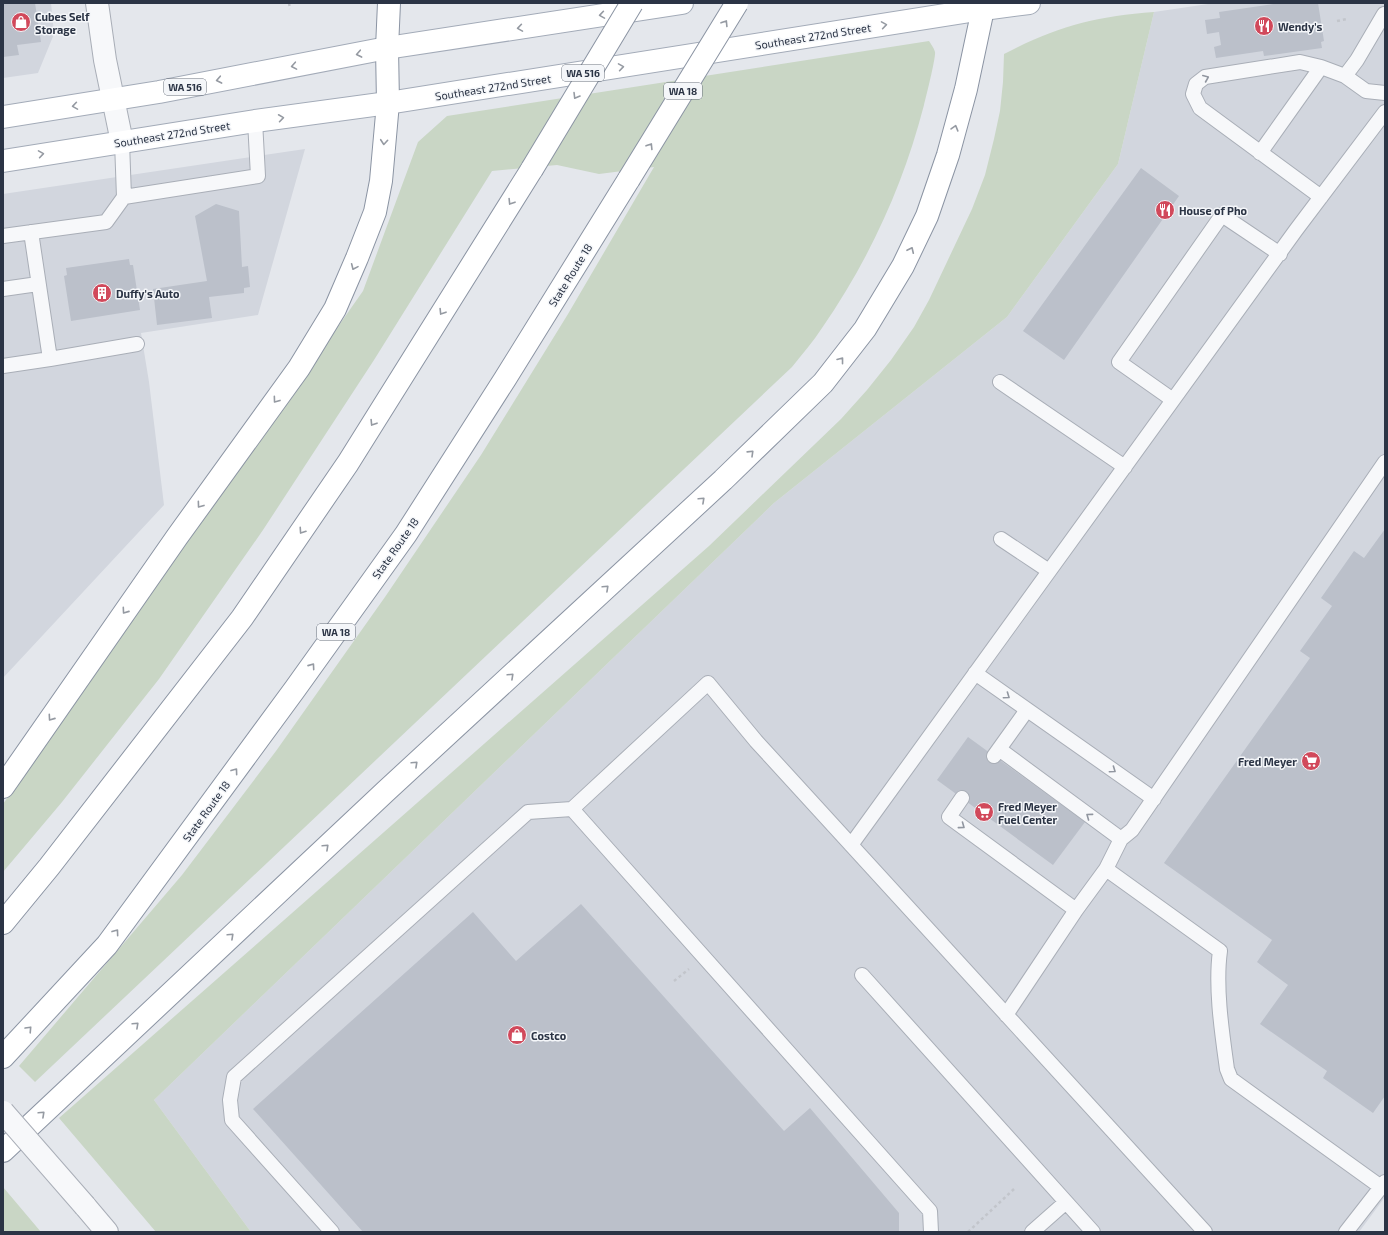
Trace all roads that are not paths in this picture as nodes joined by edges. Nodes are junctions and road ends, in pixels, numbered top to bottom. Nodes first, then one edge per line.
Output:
1 (97, 3) edge
2 (390, 3) edge
3 (632, 3) edge
4 (682, 3) edge
5 (737, 3) edge
6 (1030, 3) edge
7 (983, 6) edge
8 (1384, 14) edge
9 (387, 48) junction
10 (1321, 67) junction
11 (1345, 76) junction
12 (1385, 93) edge
13 (113, 100) junction
14 (388, 103) junction
15 (1385, 112) edge
16 (3, 117) edge
17 (255, 121) junction
18 (122, 142) junction
19 (1260, 152) junction
20 (3, 161) edge
21 (124, 197) junction
22 (1321, 197) junction
23 (31, 232) junction
24 (3, 236) edge
25 (1280, 254) junction
26 (38, 284) junction
27 (3, 289) edge
28 (137, 344) dead end
29 (50, 358) junction
30 (3, 366) edge
31 (1000, 382) dead end
32 (1173, 400) junction
33 (1385, 462) edge
34 (1125, 467) junction
35 (1001, 539) dead end
36 (1049, 571) junction
37 (975, 673) junction
38 (1027, 710) junction
39 (3, 787) edge
40 (962, 798) dead end
41 (1154, 799) junction
42 (572, 809) junction
43 (1121, 839) junction
44 (851, 845) junction
45 (1106, 869) junction
46 (1076, 910) junction
47 (3, 923) edge
48 (862, 975) dead end
49 (1006, 1015) junction
50 (3, 1057) edge
51 (3, 1112) edge
52 (3, 1150) edge
53 (1383, 1185) edge
54 (1066, 1202) junction
55 (107, 1232) edge
56 (332, 1232) edge
57 (931, 1232) edge
58 (1032, 1232) edge
59 (1093, 1232) edge
60 (1205, 1232) edge
61 (1346, 1232) edge

1 - 13 street
2 - 9 main road
3 -> 47 main road, bridge
4 -> 9 main road, WA 516
50 -> 5 main road, State Route 18 / WA 18, bridge
6 - 7 main road, Southeast 272nd Street / WA 516
14 -> 7 main road, Southeast 272nd Street / WA 516
52 -> 7 main road
8 - 11 lane
9 -> 13 main road, WA 516
9 - 14 main road
10 - 11 lane
10 - 19 lane
19 -> 10 lane
11 - 12 lane
13 -> 16 main road, WA 516
13 - 18 street
17 -> 14 main road, Southeast 272nd Street / WA 516
14 -> 39 main road
15 - 22 lane
17 - 18 main road, Southeast 272nd Street / WA 516
17 - 21 lane
20 -> 18 main road, Southeast 272nd Street / WA 516
18 - 21 lane
19 - 22 lane
21 - 23 lane
22 - 25 lane
23 - 24 lane
23 - 26 lane
25 - 32 lane
25 - 32 lane
26 - 27 lane
26 - 29 lane
28 - 29 lane
29 - 30 lane
31 - 34 lane
32 - 34 lane
33 - 41 lane
34 - 36 lane
35 - 36 lane
36 - 37 lane
37 -> 38 lane
37 - 44 lane
38 -> 41 lane
43 -> 38 lane
40 -> 46 lane
41 - 43 lane
42 - 44 lane
42 - 56 lane
42 - 57 lane
43 - 45 lane
44 - 49 lane
45 - 46 lane
45 - 53 lane
46 - 49 lane
48 - 54 lane
49 - 60 lane
51 - 55 street, bridge
53 - 61 lane
54 - 58 lane
54 - 59 lane

